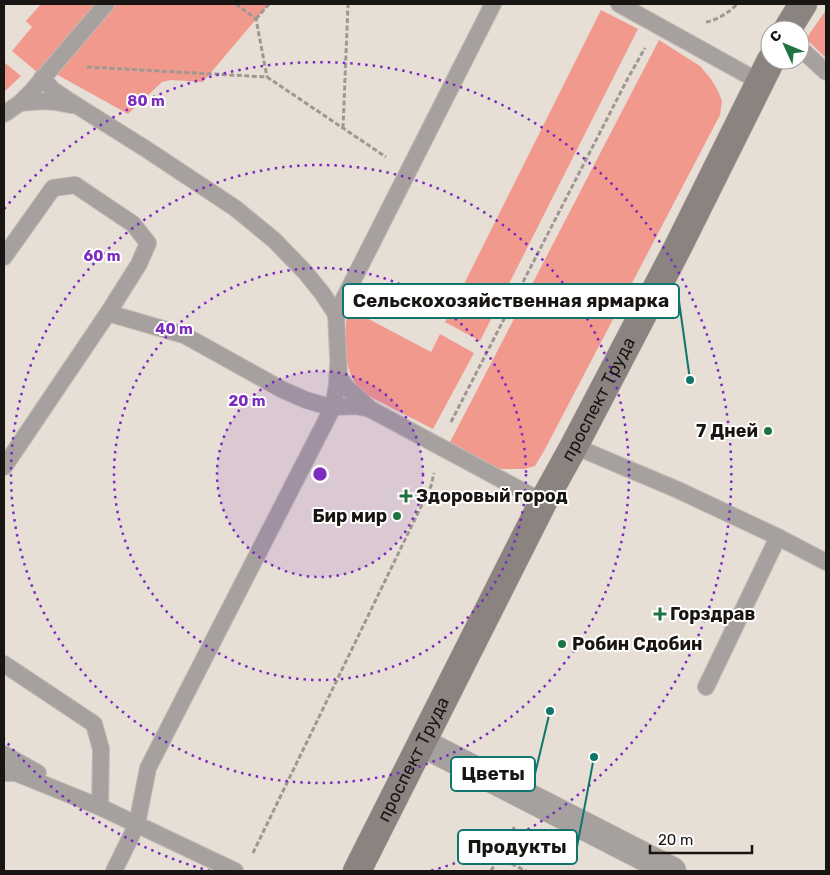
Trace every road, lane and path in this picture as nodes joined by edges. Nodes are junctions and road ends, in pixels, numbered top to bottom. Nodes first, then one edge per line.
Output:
1 (106, 4) edge
2 (236, 4) edge
3 (269, 4) edge
4 (348, 4) edge
5 (492, 4) edge
6 (619, 4) edge
7 (737, 4) edge
8 (803, 4) edge
9 (256, 19) junction
10 (793, 20) edge
11 (704, 22) dead end
12 (810, 57) edge
13 (54, 64) junction
14 (766, 71) edge
15 (826, 72) edge
16 (267, 77) junction
17 (42, 78) junction
18 (20, 103) junction
19 (83, 109) junction
20 (4, 114) edge
21 (343, 129) junction
22 (408, 172) junction
23 (4, 257) edge
24 (108, 313) junction
25 (336, 314) junction
26 (338, 365) junction
27 (333, 407) junction
28 (370, 410) junction
29 (574, 446) junction
30 (4, 467) edge
31 (543, 502) junction
32 (778, 537) junction
33 (826, 562) edge
34 (4, 664) edge
35 (706, 687) dead end
36 (422, 743) junction
37 (4, 754) edge
38 (4, 773) edge
39 (530, 799) junction
40 (100, 806) junction
41 (137, 824) junction
42 (498, 857) junction
43 (114, 871) edge
44 (235, 871) edge
45 (357, 871) edge
46 (490, 871) edge
47 (526, 871) edge
48 (672, 871) edge

1 - 13 lane
2 - 9 path
3 - 9 path
4 - 21 path
5 - 22 lane
6 - 14 lane
7 - 11 path
8 - 10 main road
9 - 16 path
12 - 15 lane
13 - 16 path
13 - 17 lane
14 - 29 main road, проспект Труда
16 - 21 path
17 - 18 lane
17 - 19 lane
18 - 19 lane
18 - 20 lane
19 - 25 lane
21 - 22 path
22 - 25 lane
23 - 24 lane
24 - 27 lane
24 - 30 lane
25 - 26 lane
26 - 27 lane
26 - 28 lane
27 - 28 lane
27 - 41 lane
28 - 31 lane
29 - 31 main road, проспект Труда
29 - 32 lane
31 - 36 main road, проспект Труда
32 - 33 lane
32 - 35 lane
34 - 40 lane
36 - 39 street
36 - 45 main road, проспект Труда
37 - 40 lane
38 - 40 lane
39 - 42 path
39 - 48 street
40 - 41 lane
41 - 43 lane
41 - 44 lane
42 - 46 path
42 - 47 path

